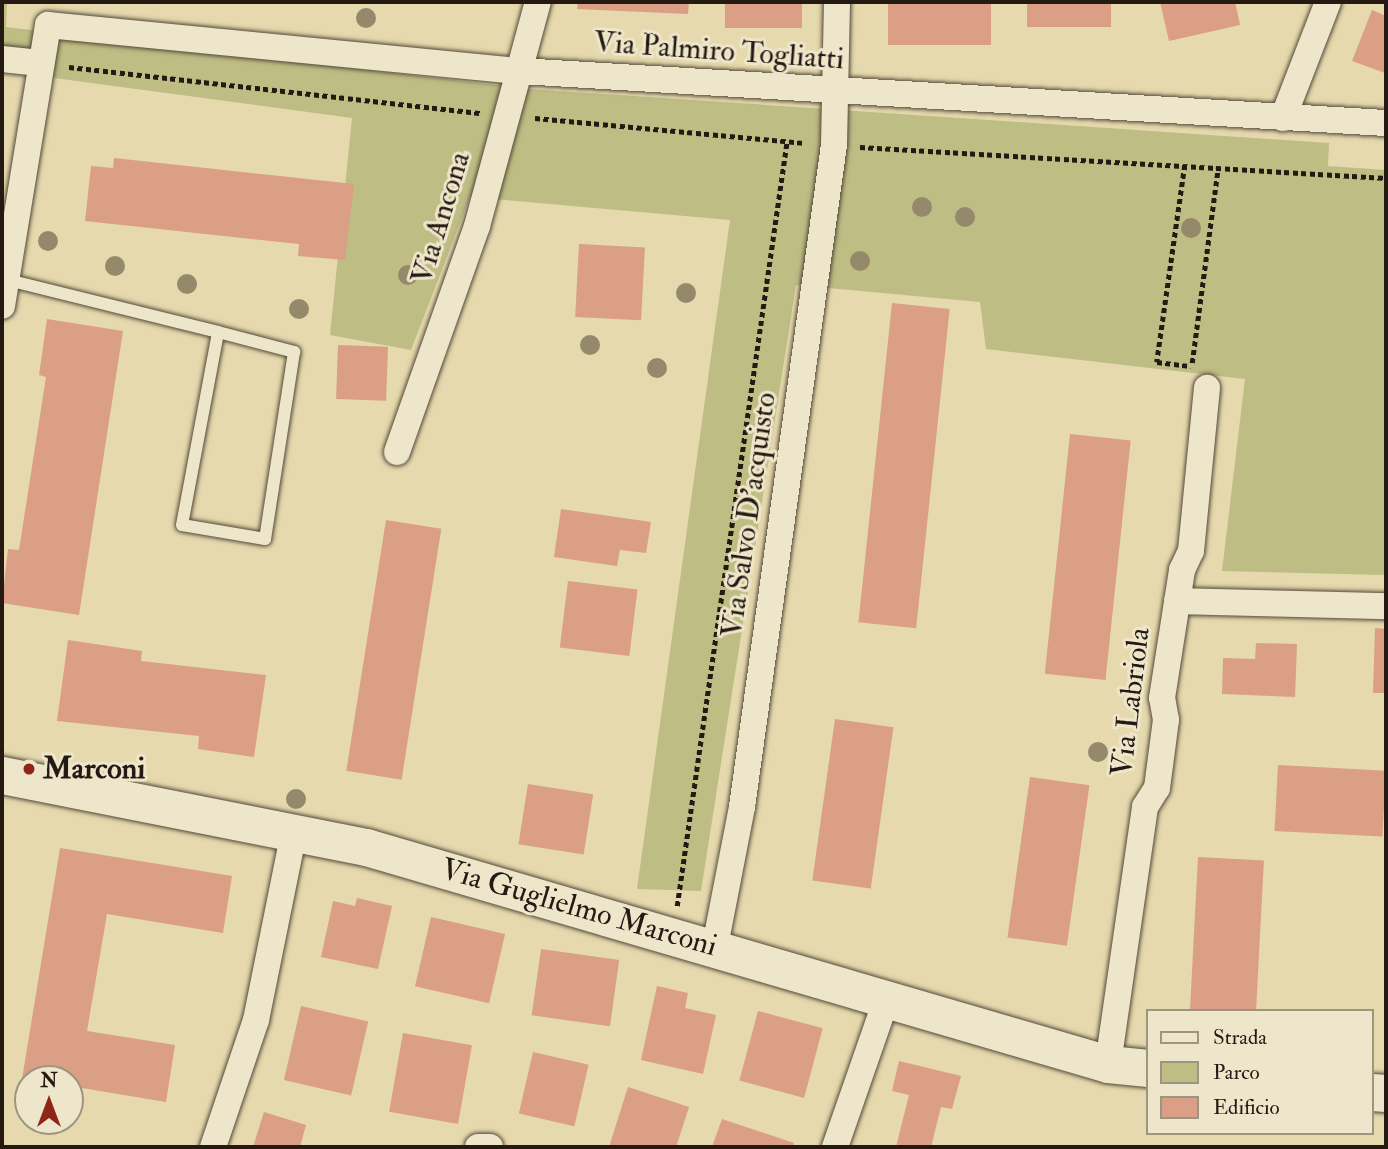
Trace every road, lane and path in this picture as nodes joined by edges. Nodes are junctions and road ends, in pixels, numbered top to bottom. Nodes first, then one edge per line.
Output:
1 (538, 2) edge
2 (837, 2) edge
3 (1328, 2) edge
4 (2, 59) edge
5 (40, 63) junction
6 (520, 71) junction
7 (838, 92) junction
8 (506, 115) junction
9 (1283, 118) junction
10 (1386, 123) edge
11 (787, 141) junction
12 (834, 145) junction
13 (1185, 164) junction
14 (1218, 167) junction
15 (1386, 178) edge
16 (8, 280) junction
17 (2, 306) edge
18 (218, 332) junction
19 (1192, 366) junction
20 (1207, 388) joint
21 (397, 452) dead end
22 (1177, 601) junction
23 (1386, 606) edge
24 (2, 775) edge
25 (293, 831) junction
26 (673, 935) junction
27 (715, 946) junction
28 (887, 998) junction
29 (1108, 1064) junction
30 (1146, 1069) edge
31 (213, 1147) edge
32 (478, 1147) edge
33 (490, 1147) edge
34 (835, 1147) edge

1 - 6 street, Via Ancona
2 - 7 street, Via Salvo D'acquisto
3 - 9 street
4 - 5 street
5 - 6 street, Via Palmiro Togliatti
5 - 8 path
5 - 16 street
6 - 7 street, Via Palmiro Togliatti
6 - 8 street, Via Ancona
7 - 9 street, Via Palmiro Togliatti
7 - 12 street, Via Salvo D'acquisto
8 - 11 path
8 - 21 street, Via Ancona
9 - 10 street, Via Palmiro Togliatti
11 - 12 path
11 - 26 path
12 - 13 path
12 - 27 street, Via Salvo D'acquisto
13 - 14 path
13 - 19 path
14 - 15 path
14 - 19 path
16 - 17 street
16 - 18 lane
18 - 18 lane
19 - 20 path
20 - 22 street, Via Labriola
22 - 23 street
22 - 29 street, Via Labriola
24 - 25 street, Via Guglielmo Marconi
25 - 26 street, Via Guglielmo Marconi
25 - 31 street
26 - 27 street, Via Guglielmo Marconi
27 - 28 street, Via Guglielmo Marconi
28 - 29 street, Via Guglielmo Marconi
28 - 34 street
29 - 30 street, Via Guglielmo Marconi
32 - 33 street

